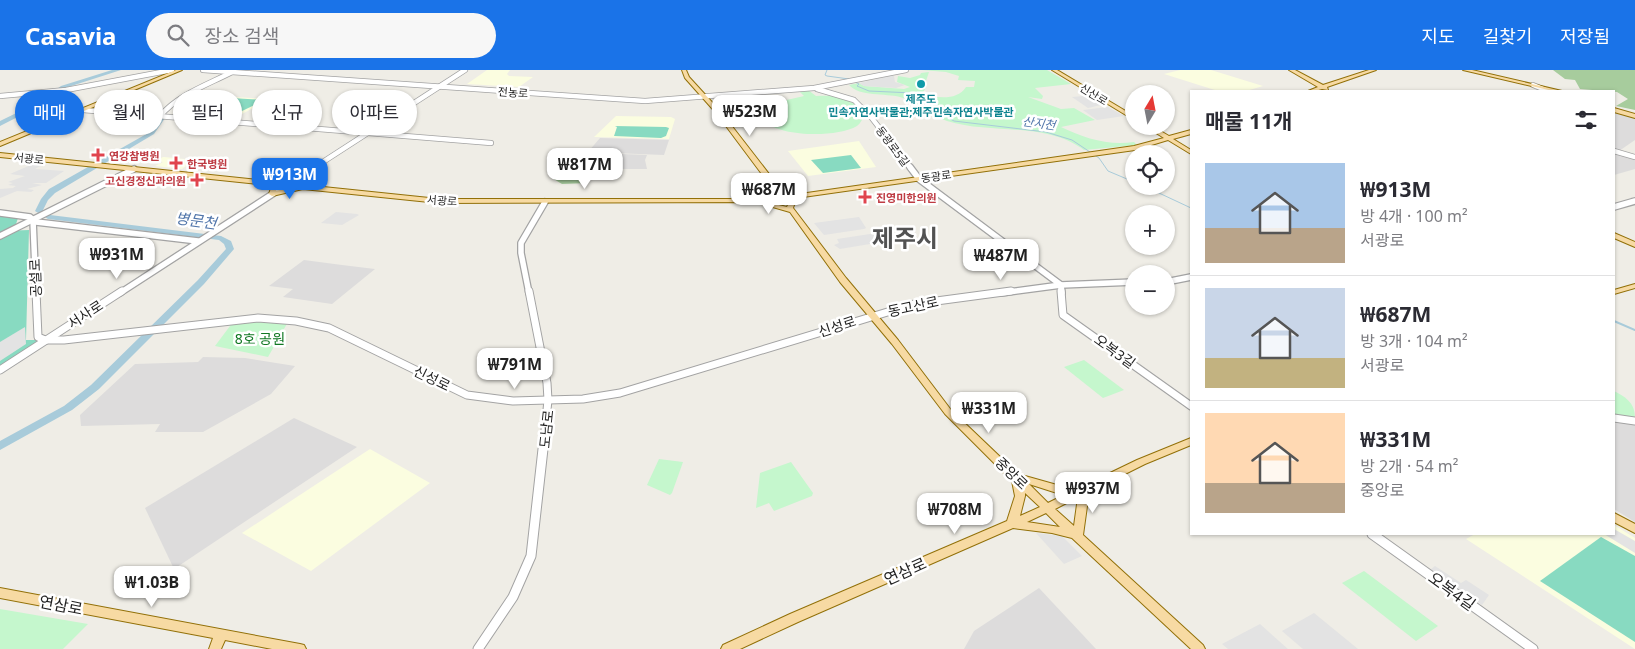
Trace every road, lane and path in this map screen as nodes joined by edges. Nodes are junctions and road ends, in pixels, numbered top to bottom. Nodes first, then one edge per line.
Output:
1 (172, 70) edge
2 (180, 70) edge
3 (203, 70) edge
4 (465, 70) edge
5 (684, 70) edge
6 (906, 70) edge
7 (1054, 70) edge
8 (1291, 70) edge
9 (1374, 70) edge
10 (1465, 70) edge
11 (238, 71) edge
12 (1533, 85) junction
13 (439, 87) junction
14 (1323, 87) junction
15 (814, 88) junction
16 (1314, 90) edge
17 (1328, 90) edge
18 (1546, 90) edge
19 (1555, 90) edge
20 (0, 96) edge
21 (705, 98) junction
22 (417, 101) edge
23 (84, 110) edge
24 (1615, 110) edge
25 (163, 112) edge
26 (1125, 113) edge
27 (163, 116) edge
28 (1635, 116) edge
29 (168, 117) junction
30 (332, 130) edge
31 (1190, 132) edge
32 (22, 135) edge
33 (363, 135) edge
34 (391, 135) edge
35 (1163, 135) edge
36 (1170, 139) junction
37 (491, 143) dead end
38 (0, 144) edge
39 (1152, 145) joint
40 (1184, 148) junction
41 (1125, 149) edge
42 (1190, 151) edge
43 (1615, 151) edge
44 (0, 155) edge
45 (1635, 157) edge
46 (89, 164) joint
47 (134, 169) junction
48 (301, 175) junction
49 (919, 178) junction
50 (270, 182) junction
51 (287, 184) junction
52 (302, 187) junction
53 (776, 191) junction
54 (272, 194) junction
55 (811, 194) junction
56 (781, 199) junction
57 (752, 201) junction
58 (1635, 201) edge
59 (545, 202) junction
60 (1615, 207) edge
61 (791, 210) junction
62 (0, 213) edge
63 (33, 220) junction
64 (1615, 235) edge
65 (0, 236) edge
66 (200, 240) junction
67 (1635, 245) edge
68 (1190, 277) edge
69 (1175, 280) edge
70 (1125, 282) edge
71 (1061, 285) junction
72 (1635, 286) edge
73 (1615, 292) edge
74 (872, 315) junction
75 (45, 340) junction
76 (0, 370) edge
77 (548, 400) junction
78 (1190, 405) edge
79 (1615, 419) edge
80 (1635, 421) edge
81 (1190, 441) edge
82 (1017, 477) junction
83 (1084, 491) junction
84 (1048, 508) junction
85 (1615, 518) edge
86 (1012, 524) junction
87 (1635, 529) edge
88 (1078, 535) junction
89 (1373, 535) edge
90 (0, 594) edge
91 (221, 635) junction
92 (215, 649) edge
93 (300, 649) edge
94 (478, 649) edge
95 (727, 649) edge
96 (1200, 649) edge
97 (1532, 649) edge

1 - 20 street
2 - 23 main road
3 - 11 street, 전농로
4 - 13 street
5 - 21 main road, 중앙로
6 - 15 street
7 - 26 main road, 신산로
8 - 14 main road
9 - 14 main road
10 - 12 main road
11 - 13 street, 전농로
11 - 25 street
11 - 29 street
12 - 18 street
12 - 19 main road
13 - 21 street, 전농로
13 - 22 street
14 - 16 main road
14 - 17 main road
15 - 21 street, 전농로
15 - 49 street, 동광로5길
21 - 53 main road, 중앙로
24 - 28 main road
27 - 29 street
29 - 30 street
31 - 36 main road
32 - 38 main road
33 - 48 street
34 - 37 street
35 - 36 main road
36 - 39 main road
36 - 40 main road
39 - 40 main road
40 - 42 main road
41 - 49 main road, 동광로
43 - 45 street
44 - 46 main road, 서광로
46 - 47 main road, 서광로
47 - 50 main road, 서광로
47 - 63 street
48 - 50 main road
48 - 51 street
48 - 52 main road
49 - 55 main road, 동광로
49 - 71 street, 동광로5길
50 - 51 main road, 서광로
50 - 54 main road
51 - 52 main road, 서광로
51 - 54 street
52 - 54 main road
52 - 59 main road, 서광로
53 - 55 main road
53 - 56 main road, 중앙로
53 - 57 main road
54 - 66 street, 서사로
55 - 56 main road, 동광로
55 - 61 main road
56 - 57 main road, 서광로
56 - 61 main road, 중앙로
57 - 59 main road, 서광로
57 - 61 main road
58 - 60 street
59 - 77 street, 도남로
61 - 74 main road, 중앙로
62 - 63 street
63 - 65 street
63 - 66 street
63 - 75 street, 공설로
64 - 67 main road
66 - 75 street, 서사로
68 - 69 street
70 - 71 street, 동고산로
71 - 74 street, 동고산로
71 - 78 street, 오복3길
72 - 73 main road
74 - 77 street, 신성로
74 - 82 main road, 중앙로
75 - 76 street, 서사로
75 - 77 street, 신성로
77 - 94 street, 도남로
79 - 80 street
81 - 83 main road, 연삼로
82 - 83 main road
82 - 84 main road, 중앙로
82 - 86 main road
83 - 84 main road, 연삼로
83 - 88 main road
84 - 86 main road, 연삼로
84 - 88 main road, 중앙로
85 - 87 main road
86 - 88 main road
86 - 95 main road, 연삼로
88 - 96 main road, 중앙로
89 - 97 street, 오복4길
90 - 91 main road, 연삼로
91 - 92 main road
91 - 93 main road, 연삼로

